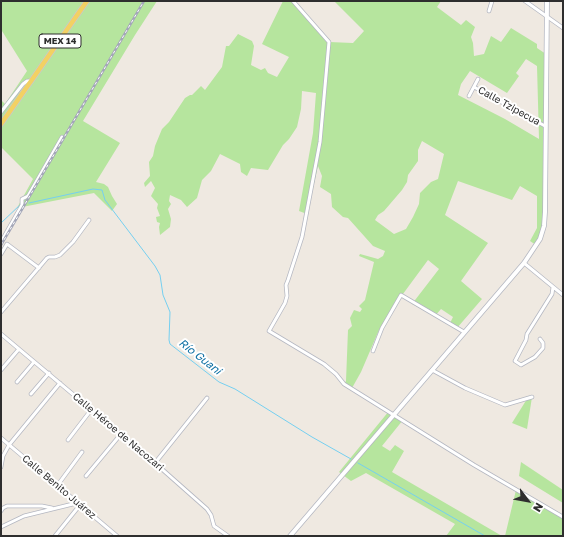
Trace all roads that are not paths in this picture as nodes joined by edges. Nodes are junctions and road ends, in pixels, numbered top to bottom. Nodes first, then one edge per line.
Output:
1 (88, 1) edge
2 (293, 1) edge
3 (492, 1) edge
4 (525, 1) edge
5 (546, 1) edge
6 (489, 11) dead end
7 (546, 16) junction
8 (563, 28) edge
9 (478, 79) dead end
10 (33, 80) junction
11 (474, 87) junction
12 (469, 96) dead end
13 (1, 112) edge
14 (1, 124) edge
15 (545, 126) junction
16 (62, 137) dead end
17 (90, 220) dead end
18 (1, 242) edge
19 (1, 254) edge
20 (524, 263) junction
21 (39, 268) junction
22 (553, 287) junction
23 (563, 295) edge
24 (1, 312) edge
25 (464, 332) junction
26 (1, 334) edge
27 (540, 339) dead end
28 (19, 349) junction
29 (373, 351) dead end
30 (34, 362) junction
31 (1, 370) edge
32 (432, 370) junction
33 (49, 373) junction
34 (17, 382) dead end
35 (60, 383) junction
36 (31, 394) dead end
37 (532, 397) dead end
38 (207, 398) dead end
39 (91, 410) junction
40 (394, 414) junction
41 (121, 434) junction
42 (1, 438) edge
43 (68, 440) dead end
44 (9, 445) junction
45 (82, 452) dead end
46 (155, 463) junction
47 (1, 467) edge
48 (86, 476) dead end
49 (56, 486) junction
50 (78, 504) junction
51 (53, 508) junction
52 (1, 511) edge
53 (563, 518) edge
54 (1, 527) edge
55 (55, 536) edge
56 (117, 536) edge
57 (228, 536) edge
58 (290, 536) edge

1 - 10 main road, MEX 14
2 - 40 street
3 - 6 street
4 - 7 street
5 - 7 main road
7 - 8 street
7 - 15 main road
9 - 11 street
10 - 13 street
10 - 14 main road, MEX 14
11 - 12 street
11 - 15 street, Calle Tzipecua
15 - 20 main road
16 - 18 street
17 - 21 street
19 - 21 street
20 - 22 street
20 - 25 main road
21 - 24 street
22 - 23 street
22 - 27 street
25 - 29 street
25 - 32 main road
26 - 28 street, Calle Héroe de Nacozari
28 - 30 street, Calle Héroe de Nacozari
28 - 31 street
30 - 33 street, Calle Héroe de Nacozari
30 - 34 street
32 - 37 street
32 - 40 main road
33 - 35 street, Calle Héroe de Nacozari
33 - 36 street
35 - 39 street, Calle Héroe de Nacozari
35 - 44 street
38 - 46 street
39 - 41 street, Calle Héroe de Nacozari
39 - 43 street
40 - 53 street
40 - 58 main road
41 - 46 street, Calle Héroe de Nacozari
41 - 48 street
42 - 44 street, Calle Benito Juárez
44 - 47 street
44 - 49 street, Calle Benito Juárez
45 - 49 street
46 - 57 street, Calle Héroe de Nacozari
49 - 50 street, Calle Benito Juárez
50 - 51 street
50 - 55 street
50 - 56 street, Calle Benito Juárez
51 - 52 street
51 - 54 street

